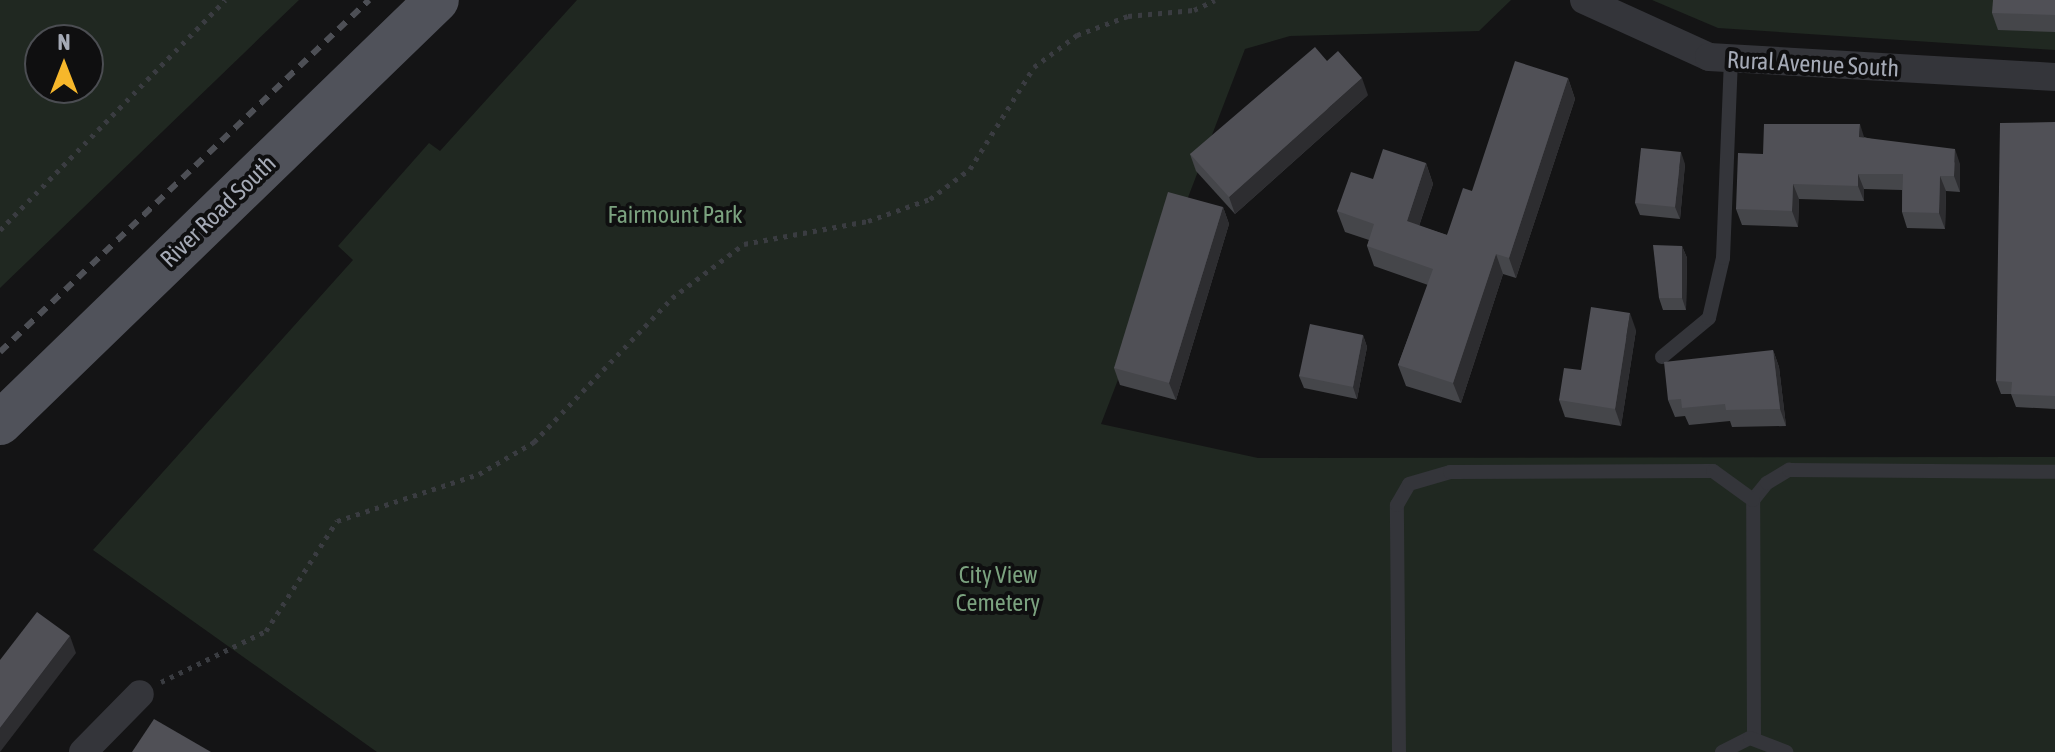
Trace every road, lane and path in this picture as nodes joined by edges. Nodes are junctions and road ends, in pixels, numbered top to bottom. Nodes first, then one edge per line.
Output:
1 (225, 0) edge
2 (437, 0) edge
3 (1215, 0) edge
4 (1584, 0) edge
5 (1731, 60) junction
6 (2055, 77) edge
7 (0, 230) edge
8 (1662, 357) dead end
9 (0, 423) edge
10 (2055, 472) edge
11 (1753, 500) junction
12 (140, 694) joint
13 (1754, 739) junction
14 (83, 752) edge
15 (1399, 752) edge
16 (1722, 752) edge
17 (1786, 752) edge

1 - 7 path
2 - 9 main road, River Road South
3 - 12 path
4 - 5 street, Rural Avenue South
5 - 6 street, Rural Avenue South
5 - 8 lane
10 - 11 lane
11 - 13 lane
11 - 15 lane
12 - 14 street
13 - 16 lane
13 - 17 lane

